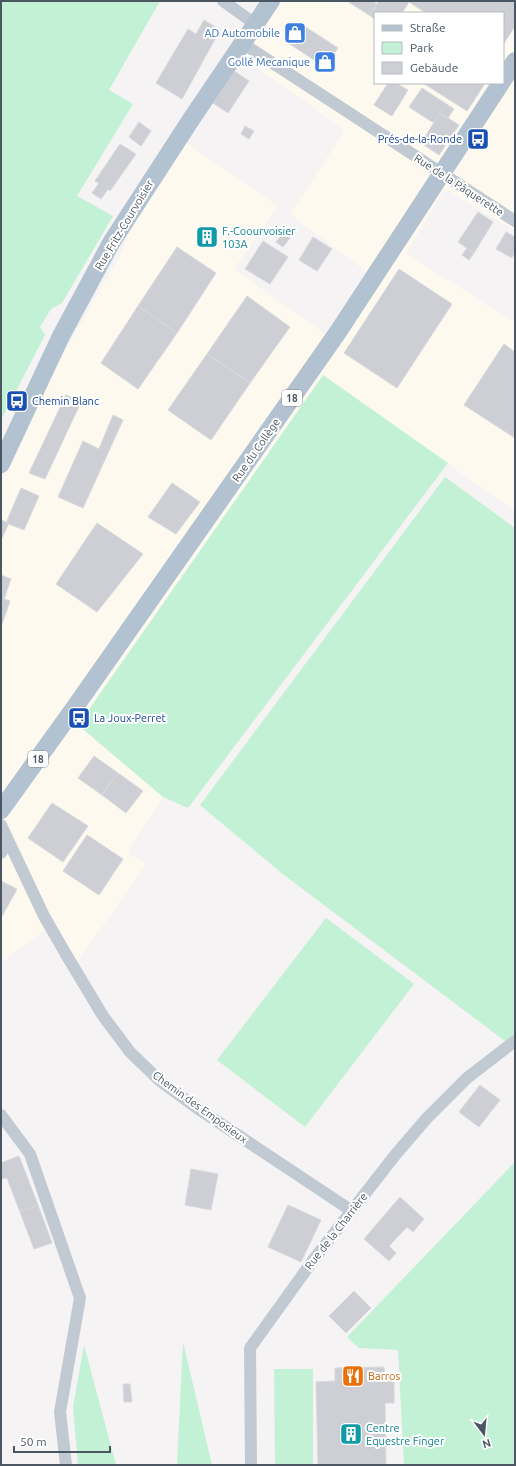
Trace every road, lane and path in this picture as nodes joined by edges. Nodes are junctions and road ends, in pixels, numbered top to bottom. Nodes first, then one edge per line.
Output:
1 (223, 1) edge
2 (271, 1) edge
3 (255, 24) junction
4 (242, 43) junction
5 (515, 61) edge
6 (504, 78) edge
7 (500, 84) edge
8 (442, 174) junction
9 (515, 221) edge
10 (1, 464) edge
11 (1, 810) edge
12 (1, 826) edge
13 (8, 841) junction
14 (1, 853) edge
15 (515, 1040) edge
16 (1, 1115) edge
17 (352, 1211) junction
18 (66, 1465) edge
19 (251, 1465) edge

1 - 3 street
2 - 3 main road, Rue Fritz-Courvoisier
3 - 4 main road, Rue Fritz-Courvoisier
4 - 8 street, Rue de la Pâquerette
4 - 10 main road, Rue Fritz-Courvoisier
5 - 6 main road
7 - 8 main road, Rue du Collège / 18
8 - 9 street, Rue de la Pâquerette
8 - 11 main road, Rue du Collège / 18
12 - 13 street, Chemin des Emposieux
13 - 14 street
13 - 17 street, Chemin des Emposieux
15 - 17 street, Rue de la Charrière
16 - 18 street
17 - 19 street, Rue de la Charrière

